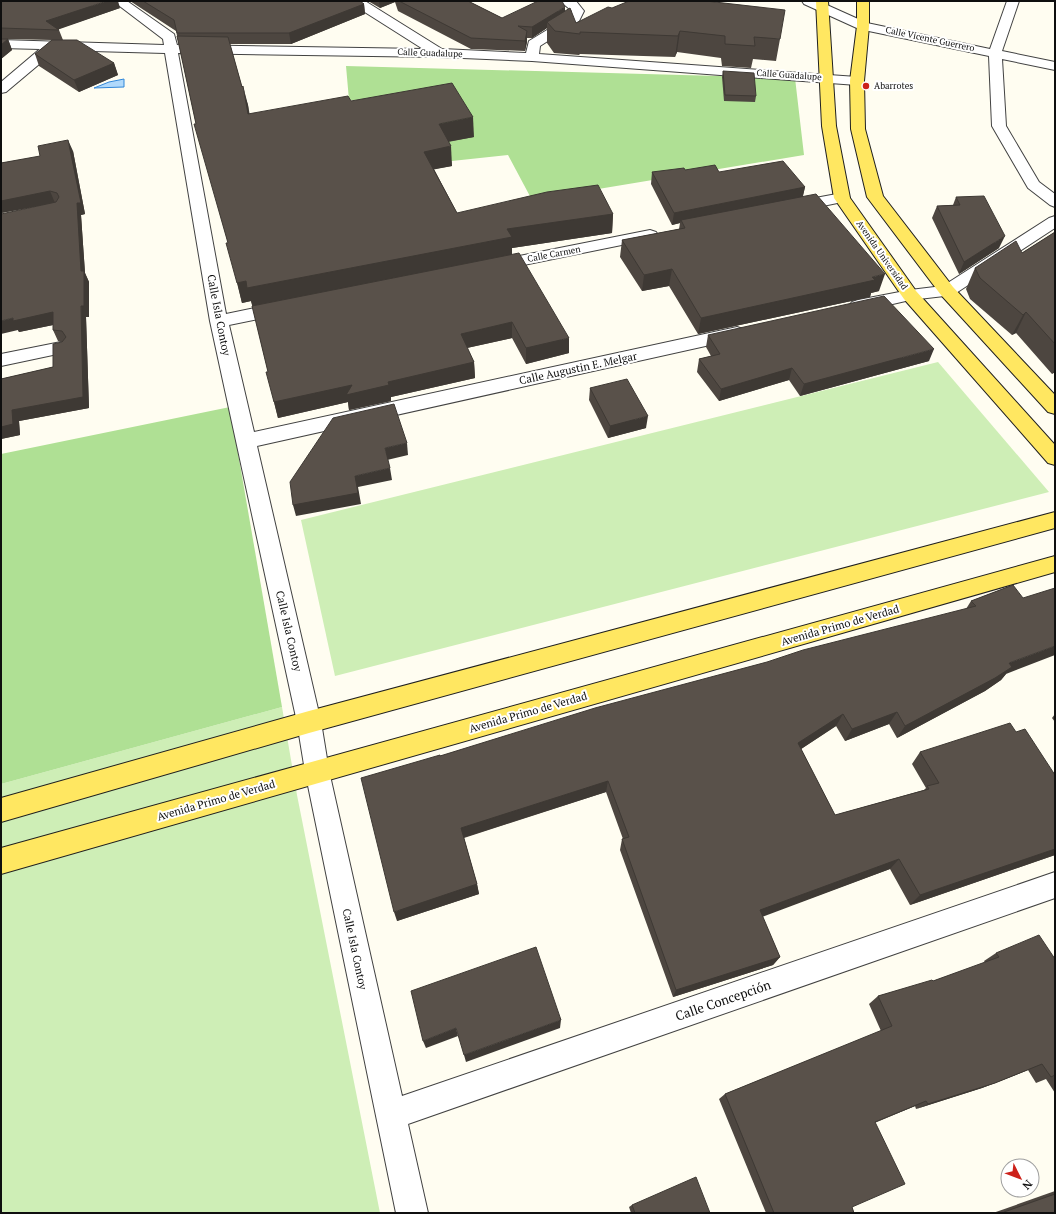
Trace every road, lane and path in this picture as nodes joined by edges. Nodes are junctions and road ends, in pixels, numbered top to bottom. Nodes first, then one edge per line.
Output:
1 (119, 1) edge
2 (356, 1) edge
3 (566, 1) edge
4 (863, 1) edge
5 (1013, 1) edge
6 (817, 3) edge
7 (863, 26) junction
8 (1, 44) edge
9 (52, 46) junction
10 (171, 49) junction
11 (439, 52) junction
12 (995, 53) junction
13 (532, 57) junction
14 (1055, 66) edge
15 (826, 78) junction
16 (857, 81) junction
17 (1, 89) edge
18 (842, 198) junction
19 (1055, 202) edge
20 (779, 210) edge
21 (1055, 221) edge
22 (663, 233) edge
23 (476, 270) edge
24 (947, 291) junction
25 (910, 295) junction
26 (297, 305) edge
27 (841, 310) edge
28 (219, 321) junction
29 (756, 329) edge
30 (61, 348) edge
31 (1, 360) edge
32 (1055, 407) edge
33 (246, 441) junction
34 (1055, 458) edge
35 (1055, 520) edge
36 (1055, 564) edge
37 (309, 722) junction
38 (317, 771) junction
39 (1, 810) edge
40 (1, 861) edge
41 (1055, 885) edge
42 (391, 1114) junction
43 (412, 1213) edge

1 - 10 street, Calle Isla Contoy
2 - 11 street
3 - 13 street
4 - 7 main road
5 - 12 street
6 - 7 street, Calle Vicente Guerrero
6 - 15 main road, Avenida Universidad
7 - 12 street, Calle Vicente Guerrero
7 - 16 main road
8 - 9 street, Calle Guadalupe
9 - 10 street, Calle Guadalupe
9 - 17 street
10 - 11 street, Calle Guadalupe
10 - 28 street, Calle Isla Contoy
11 - 13 street, Calle Guadalupe
12 - 14 street, Calle Vicente Guerrero
12 - 19 street
13 - 15 street, Calle Guadalupe
15 - 16 street, Calle Guadalupe
15 - 18 main road, Avenida Universidad
16 - 24 main road
18 - 20 street
18 - 25 main road, Avenida Universidad
21 - 24 street
22 - 23 street, Calle Carmen
24 - 25 street
24 - 32 main road
25 - 27 street
25 - 34 main road, Avenida Universidad
26 - 28 street
28 - 33 street, Calle Isla Contoy
29 - 33 street, Calle Augustin E. Melgar
30 - 31 street
33 - 37 street, Calle Isla Contoy
35 - 37 main road
36 - 38 main road, Avenida Primo de Verdad
37 - 38 street, Calle Isla Contoy
37 - 39 main road
38 - 40 main road, Avenida Primo de Verdad
38 - 42 street, Calle Isla Contoy
41 - 42 street, Calle Concepción
42 - 43 street, Calle Isla Contoy

